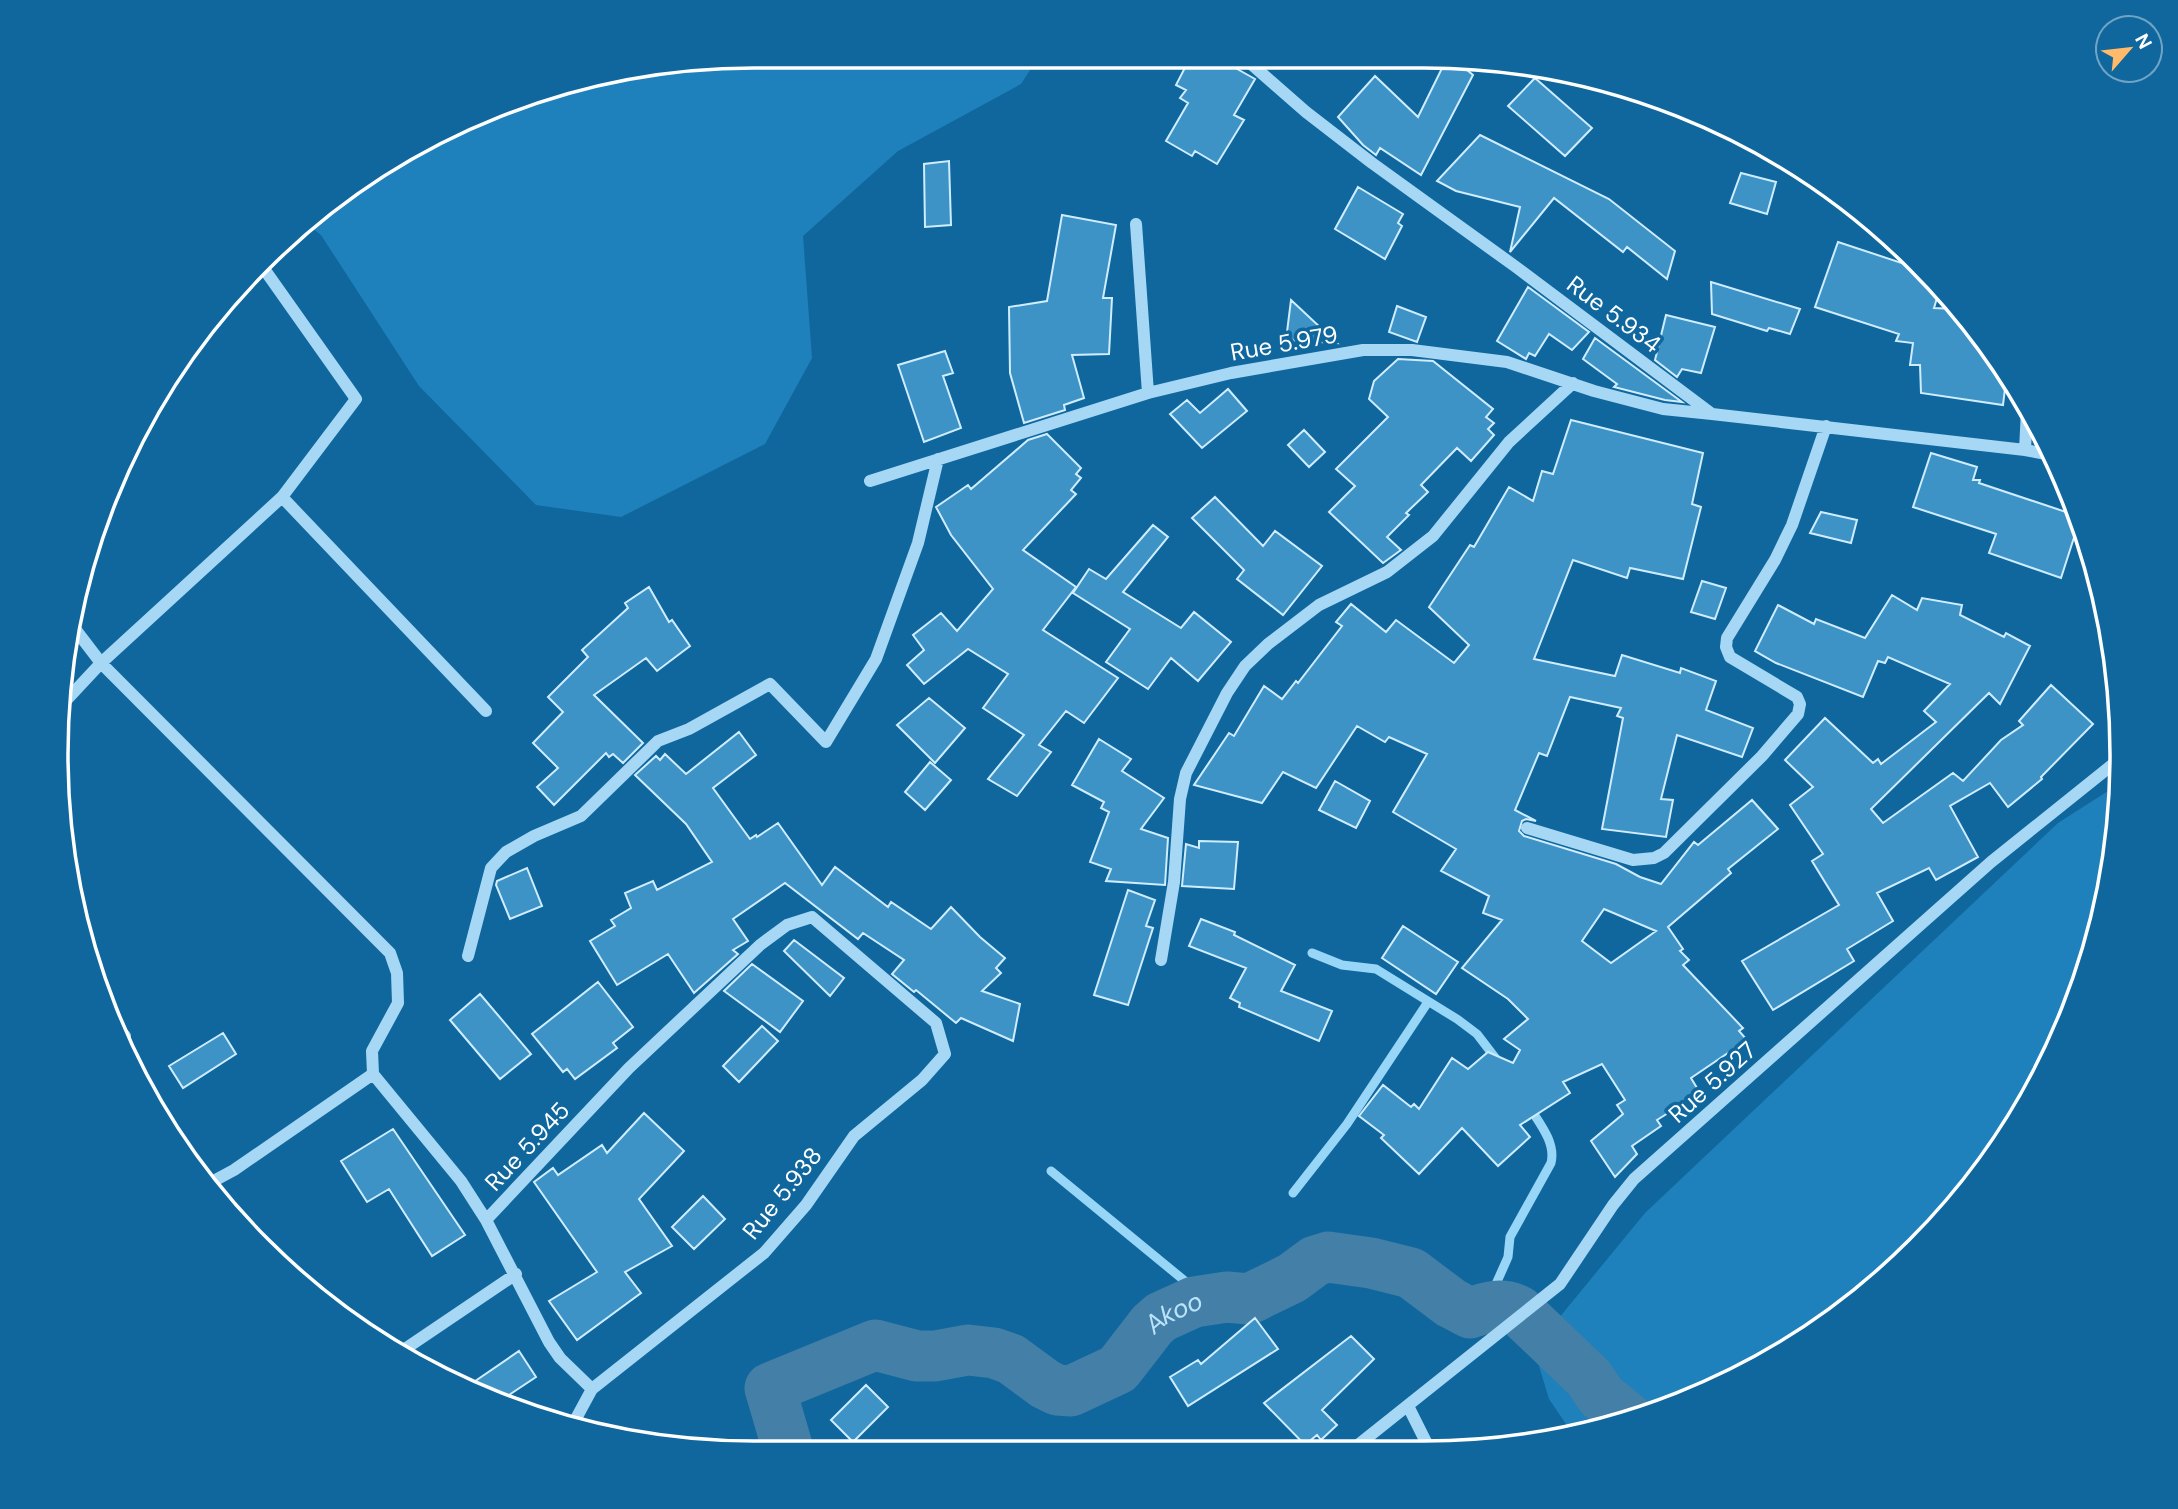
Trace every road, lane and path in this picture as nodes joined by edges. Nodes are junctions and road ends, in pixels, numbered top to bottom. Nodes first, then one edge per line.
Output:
1 (1256, 68) edge
2 (1136, 224) dead end
3 (266, 272) edge
4 (1573, 383) junction
5 (1148, 393) junction
6 (1712, 414) junction
7 (1826, 426) junction
8 (2026, 427) edge
9 (2025, 450) junction
10 (2040, 453) edge
11 (938, 459) junction
12 (870, 481) dead end
13 (282, 497) junction
14 (79, 634) edge
15 (101, 663) junction
16 (71, 695) edge
17 (486, 711) dead end
18 (2109, 767) edge
19 (1527, 828) dead end
20 (787, 925) joint
21 (468, 956) dead end
22 (1161, 960) dead end
23 (373, 1074) junction
24 (216, 1180) edge
25 (486, 1220) junction
26 (516, 1274) junction
27 (408, 1347) edge
28 (592, 1390) junction
29 (1408, 1406) junction
30 (577, 1417) edge
31 (1363, 1441) edge
32 (1425, 1441) edge

1 - 6 street, Rue 5.934
2 - 5 street
3 - 13 street
4 - 5 street, Rue 5.979
4 - 6 street, Rue 5.979
4 - 22 street
5 - 11 street, Rue 5.979
6 - 7 street
7 - 9 street
7 - 19 street
8 - 9 street
9 - 10 street
11 - 12 street, Rue 5.979
11 - 21 street
13 - 15 street
13 - 17 street
14 - 15 street
15 - 16 street
15 - 23 street
18 - 29 street, Rue 5.927
20 - 25 street, Rue 5.945
20 - 28 street, Rue 5.938
23 - 24 street
23 - 25 street, Rue 5.945
25 - 26 street
26 - 27 street
26 - 28 street
28 - 30 street
29 - 31 street, Rue 5.927
29 - 32 street

